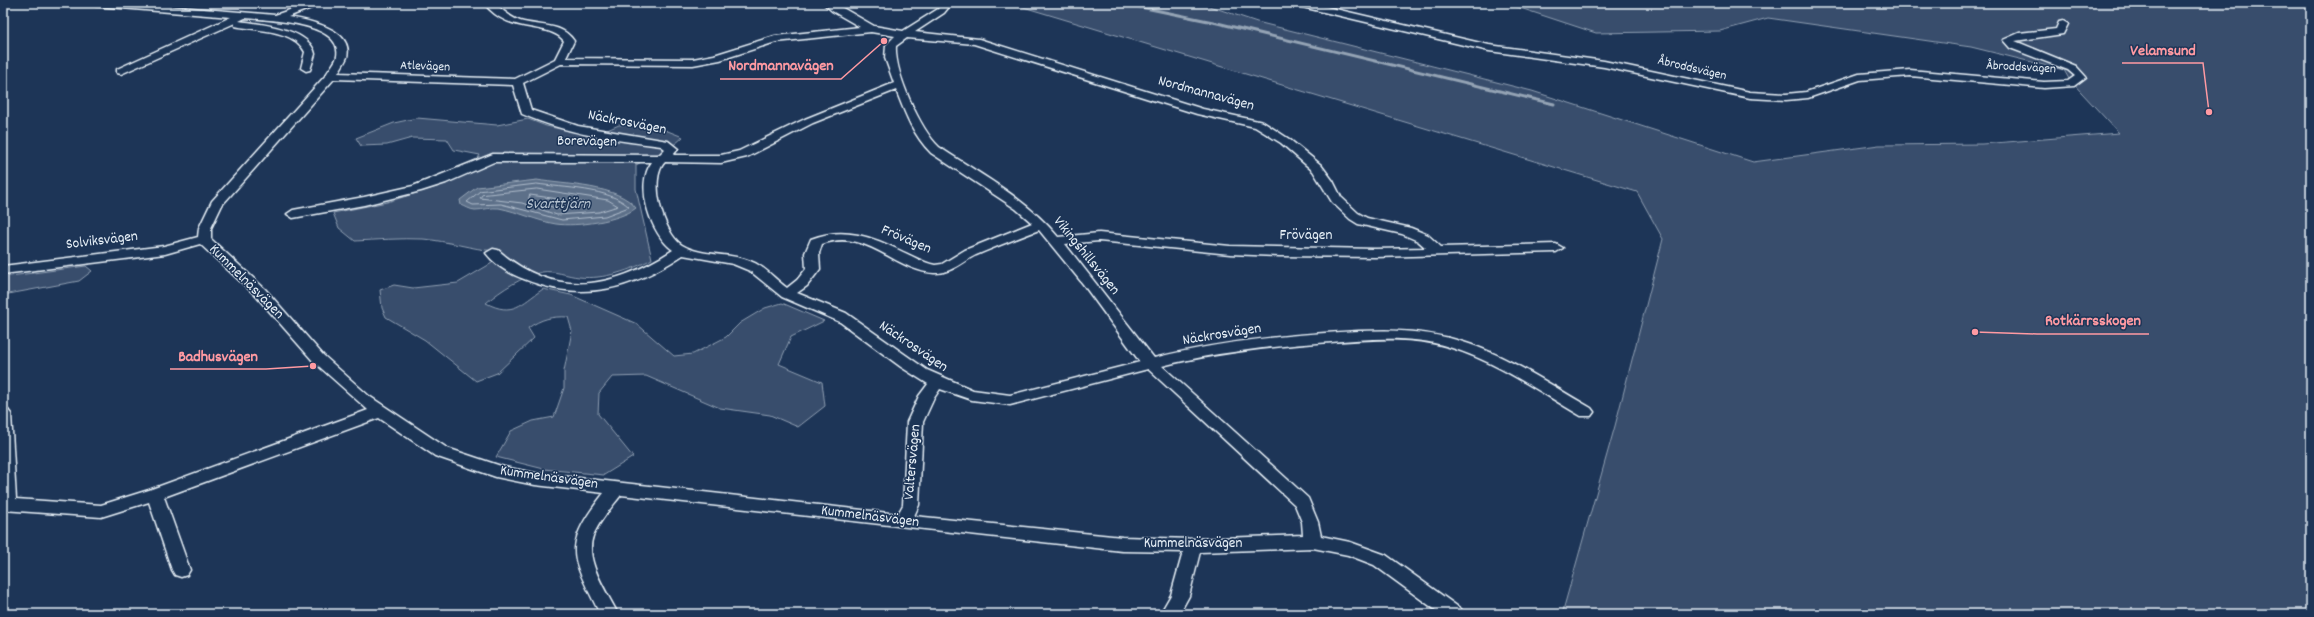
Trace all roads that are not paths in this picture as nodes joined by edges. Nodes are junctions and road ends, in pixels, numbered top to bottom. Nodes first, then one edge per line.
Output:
1 (96, 3) edge
2 (319, 3) edge
3 (489, 3) edge
4 (828, 3) edge
5 (947, 3) edge
6 (1298, 3) edge
7 (244, 15) junction
8 (276, 18) junction
9 (224, 24) junction
10 (2063, 24) dead end
11 (871, 29) junction
12 (902, 34) junction
13 (559, 61) junction
14 (306, 68) dead end
15 (122, 71) dead end
16 (331, 76) junction
17 (517, 82) junction
18 (899, 85) junction
19 (663, 159) junction
20 (293, 214) dead end
21 (1041, 224) junction
22 (204, 239) junction
23 (1056, 241) junction
24 (1556, 248) dead end
25 (682, 250) junction
26 (1437, 251) junction
27 (493, 252) dead end
28 (3, 270) edge
29 (787, 294) junction
30 (1151, 364) junction
31 (938, 383) junction
32 (379, 412) junction
33 (1586, 412) dead end
34 (3, 414) edge
35 (616, 488) junction
36 (155, 494) junction
37 (6, 510) edge
38 (903, 521) junction
39 (1313, 541) junction
40 (1193, 546) junction
41 (181, 570) dead end
42 (609, 614) edge
43 (1169, 614) edge
44 (1455, 614) edge

1 - 7 street, Kummelnäsvägen
2 - 8 street
3 - 13 street
4 - 11 street
5 - 12 street, Vikingshillsvägen
6 - 10 street, Åbroddsvägen
7 - 8 street, Kummelnäsvägen
7 - 9 street
8 - 16 street, Kummelnäsvägen
9 - 14 street
9 - 15 street
11 - 12 street, Nordmannavägen
11 - 13 street
12 - 18 street, Vikingshillsvägen
12 - 26 street, Nordmannavägen
13 - 17 street
16 - 17 street, Atlevägen
16 - 22 street, Kummelnäsvägen
17 - 19 street, Näckrosvägen
18 - 19 street, Borevägen
18 - 21 street, Vikingshillsvägen
19 - 20 street, Borevägen
19 - 25 street, Näckrosvägen
21 - 23 street, Vikingshillsvägen
21 - 29 street, Frövägen
22 - 28 street, Solviksvägen
22 - 32 street, Kummelnäsvägen
23 - 26 street, Frövägen
23 - 30 street, Vikingshillsvägen
24 - 26 street, Frövägen
25 - 27 street
25 - 29 street, Näckrosvägen
29 - 31 street, Näckrosvägen
30 - 31 street, Näckrosvägen
30 - 33 street, Näckrosvägen
30 - 39 street, Vikingshillsvägen
31 - 38 street, Valtersvägen
32 - 35 street, Kummelnäsvägen
32 - 36 street
34 - 37 street
35 - 38 street, Kummelnäsvägen
35 - 42 street
36 - 37 street
36 - 41 street
38 - 40 street, Kummelnäsvägen
39 - 40 street, Kummelnäsvägen
39 - 44 street, Kummelnäsvägen
40 - 43 street

